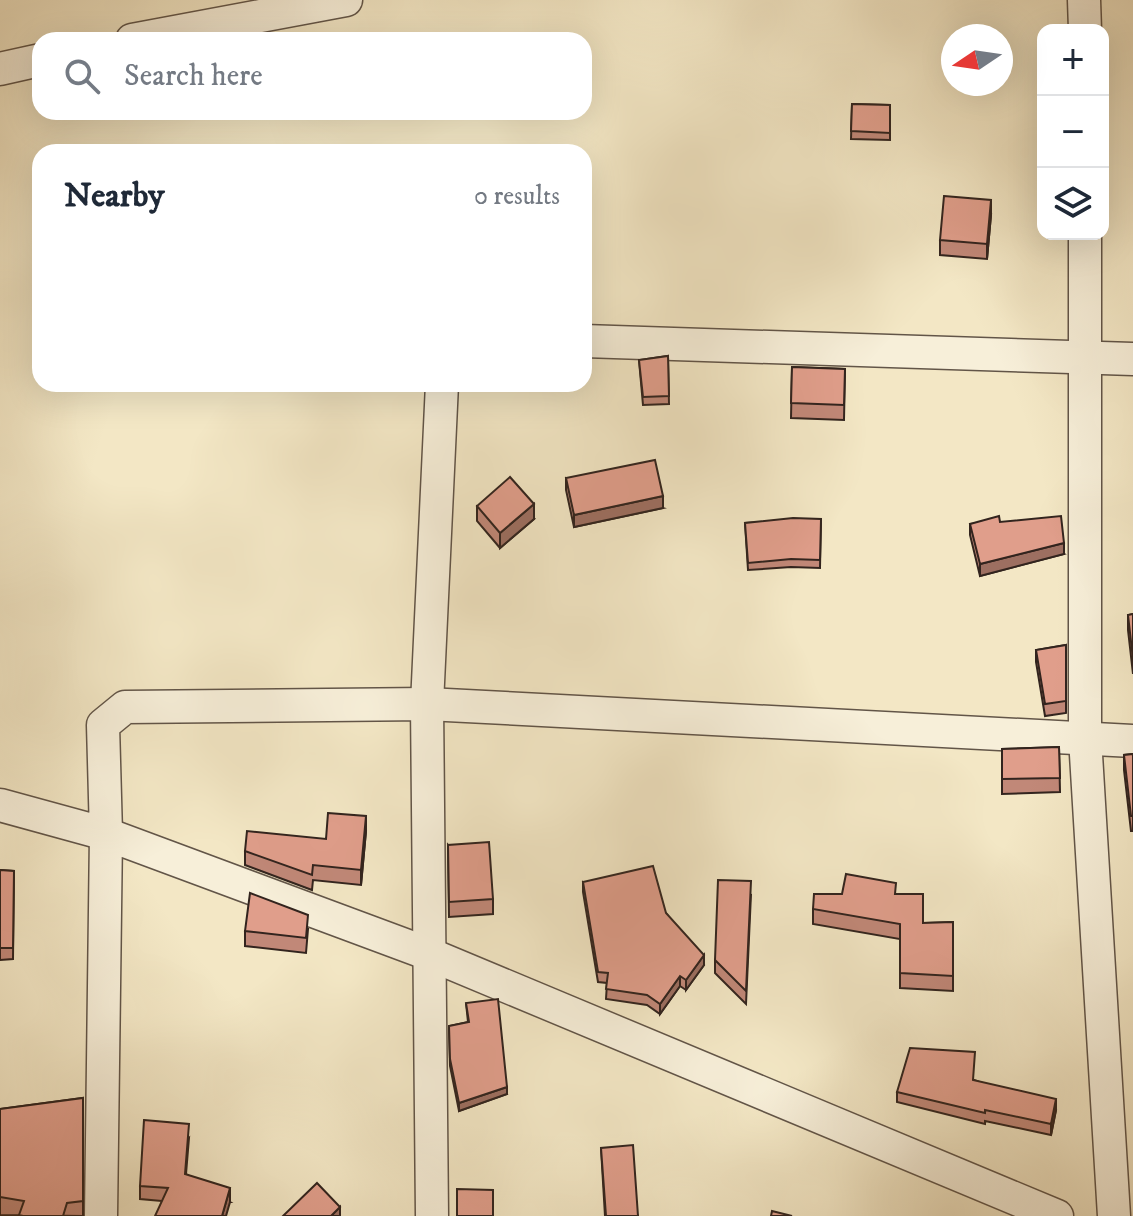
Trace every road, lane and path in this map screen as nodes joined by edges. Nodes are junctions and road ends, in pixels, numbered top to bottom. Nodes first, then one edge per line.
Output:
1 (346, 0) edge
2 (1084, 0) edge
3 (1085, 24) edge
4 (175, 32) edge
5 (32, 62) edge
6 (0, 69) edge
7 (1085, 240) edge
8 (592, 341) edge
9 (1085, 356) junction
10 (1133, 359) edge
11 (442, 392) edge
12 (427, 704) junction
13 (1085, 738) junction
14 (1133, 741) edge
15 (0, 805) edge
16 (106, 834) junction
17 (429, 954) junction
18 (101, 1216) edge
19 (432, 1216) edge
20 (1057, 1216) edge
21 (1114, 1216) edge

1 - 4 street
2 - 3 street
5 - 6 street
7 - 9 street
8 - 9 street
9 - 10 street
9 - 13 street
11 - 12 street
12 - 13 street
12 - 16 street
12 - 17 street
13 - 14 street
13 - 21 street
15 - 16 street
16 - 17 street
16 - 18 street
17 - 19 street
17 - 20 street

